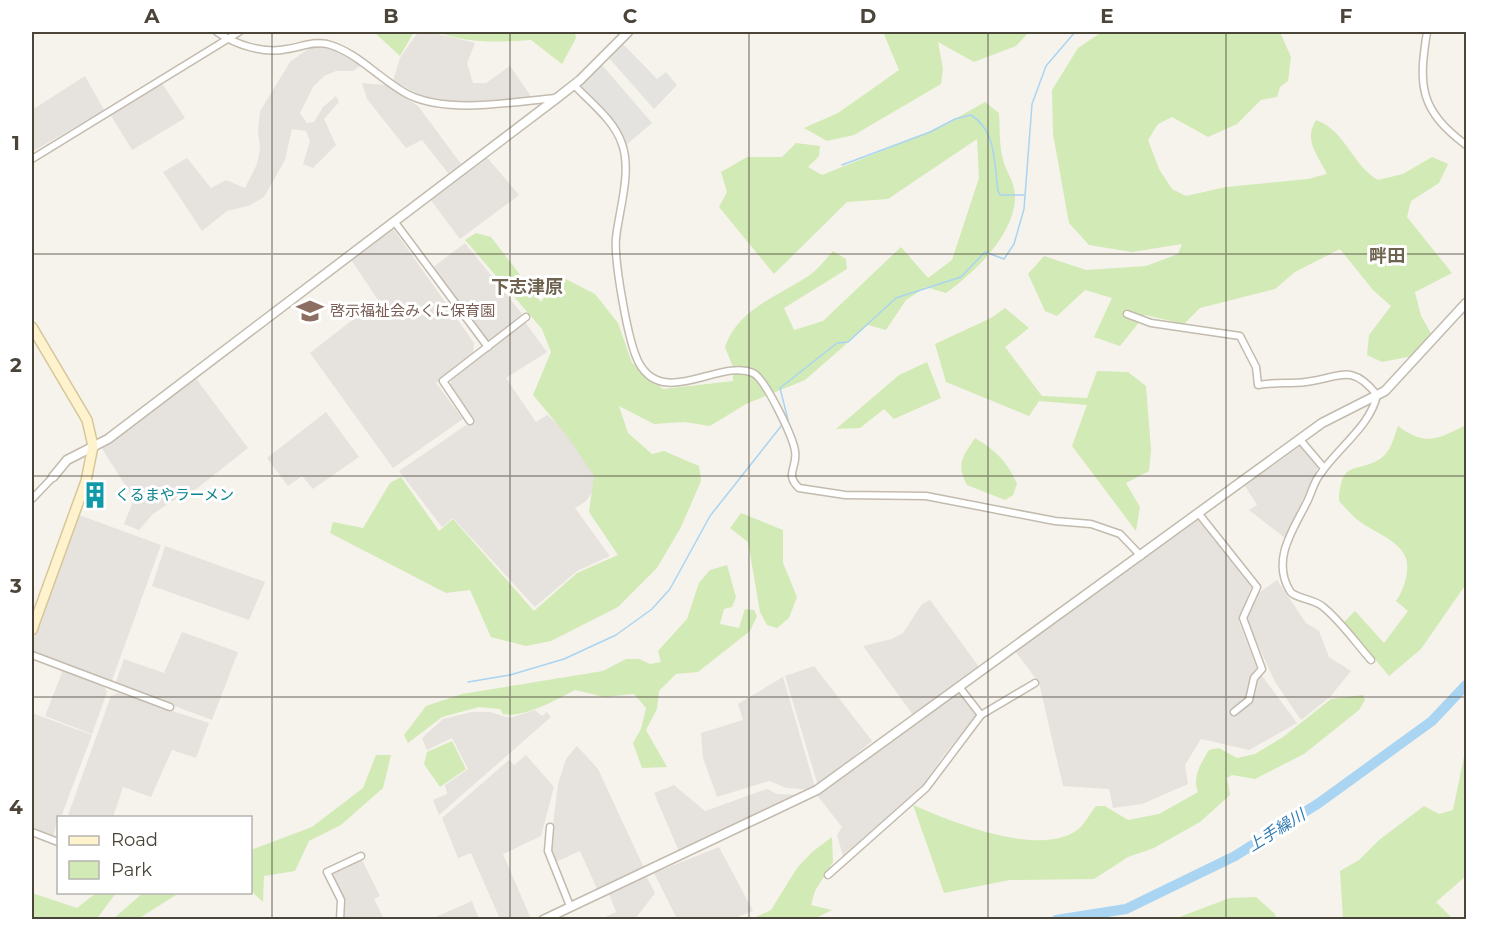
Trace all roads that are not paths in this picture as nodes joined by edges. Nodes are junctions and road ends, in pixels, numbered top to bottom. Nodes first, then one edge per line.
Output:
1 (217, 32) edge
2 (238, 32) edge
3 (628, 32) edge
4 (1427, 32) edge
5 (228, 38) junction
6 (574, 85) junction
7 (557, 98) junction
8 (1467, 145) edge
9 (32, 159) edge
10 (394, 221) junction
11 (1467, 303) edge
12 (1127, 314) dead end
13 (526, 316) dead end
14 (32, 327) edge
15 (488, 347) junction
16 (1377, 395) junction
17 (470, 421) dead end
18 (1301, 441) junction
19 (93, 446) junction
20 (1324, 468) junction
21 (54, 477) joint
22 (32, 499) edge
23 (1200, 514) junction
24 (1141, 556) junction
25 (32, 630) edge
26 (32, 655) edge
27 (1371, 660) dead end
28 (1035, 683) dead end
29 (960, 687) junction
30 (170, 707) dead end
31 (1234, 712) dead end
32 (981, 715) junction
33 (550, 827) dead end
34 (32, 832) edge
35 (57, 842) edge
36 (362, 856) dead end
37 (828, 875) dead end
38 (570, 906) junction
39 (340, 920) edge
40 (543, 920) edge

1 - 5 street
2 - 5 street
3 - 6 street
4 - 8 street
5 - 7 street
5 - 9 street
6 - 7 street
6 - 24 street
7 - 10 street
10 - 15 street
10 - 19 street
11 - 16 street
12 - 16 street
13 - 15 street
14 - 19 main road
15 - 17 street
16 - 18 street
16 - 20 street
18 - 20 street
18 - 23 street
19 - 21 street
19 - 25 main road
20 - 27 street
21 - 22 street
23 - 24 street
23 - 31 street
24 - 29 street
26 - 30 street
28 - 32 street
29 - 32 street
29 - 38 street
32 - 37 street
33 - 38 street
34 - 35 street
36 - 39 street
38 - 40 street

